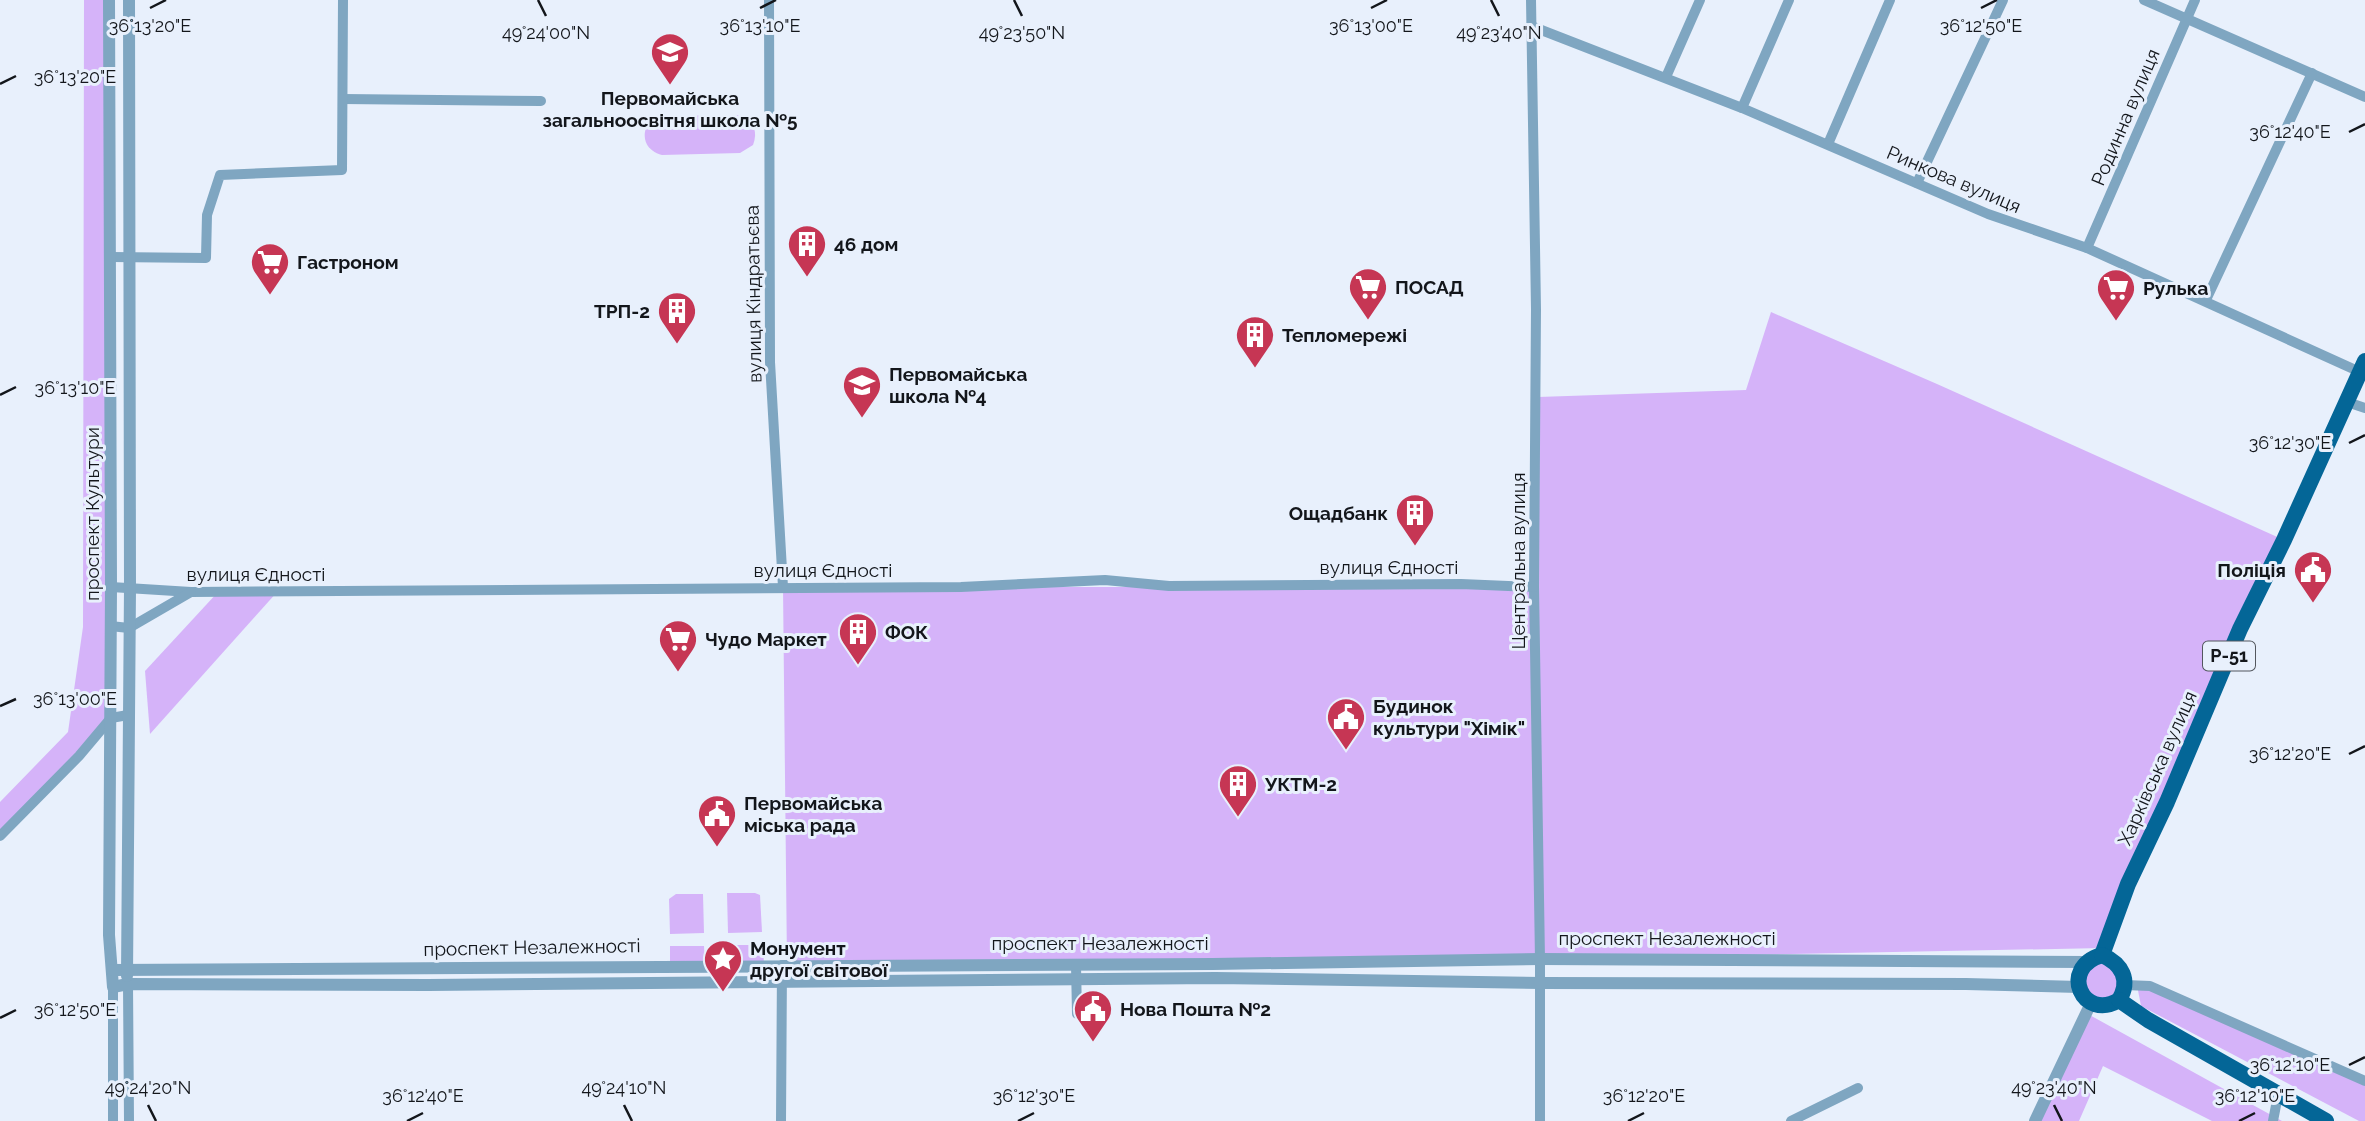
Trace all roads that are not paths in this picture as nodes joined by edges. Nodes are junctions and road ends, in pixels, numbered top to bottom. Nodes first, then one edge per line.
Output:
1 (109, 0) edge
2 (129, 0) edge
3 (343, 0) edge
4 (769, 0) edge
5 (1531, 0) edge
6 (1700, 0) edge
7 (1789, 0) edge
8 (1890, 0) edge
9 (2003, 0) edge
10 (2144, 0) edge
11 (2195, 0) edge
12 (2186, 19) junction
13 (1531, 26) junction
14 (2312, 73) junction
15 (1666, 77) junction
16 (2365, 97) edge
17 (342, 99) junction
18 (541, 101) dead end
19 (1742, 108) junction
20 (1828, 144) junction
21 (1917, 183) junction
22 (2087, 248) junction
23 (131, 256) junction
24 (111, 257) junction
25 (2206, 300) junction
26 (2362, 367) edge
27 (2347, 402) junction
28 (2365, 408) edge
29 (111, 587) junction
30 (783, 587) junction
31 (1534, 587) junction
32 (130, 588) junction
33 (191, 592) junction
34 (110, 626) junction
35 (129, 628) junction
36 (128, 715) junction
37 (111, 718) junction
38 (0, 836) edge
39 (1541, 959) junction
40 (2094, 959) junction
41 (785, 965) junction
42 (1076, 965) junction
43 (127, 968) junction
44 (113, 970) junction
45 (341, 976) junction
46 (1076, 980) junction
47 (782, 981) junction
48 (1541, 983) junction
49 (128, 984) junction
50 (113, 987) junction
51 (2079, 987) junction
52 (2122, 993) junction
53 (2091, 1003) junction
54 (1104, 1014) dead end
55 (112, 1030) junction
56 (129, 1030) junction
57 (2365, 1081) edge
58 (1858, 1088) dead end
59 (2278, 1094) junction
60 (113, 1121) edge
61 (129, 1121) edge
62 (781, 1121) edge
63 (1540, 1121) edge
64 (1791, 1121) edge
65 (2035, 1121) edge
66 (2273, 1121) edge
67 (2326, 1121) edge

1 - 24 street, проспект Культури
2 - 23 street, проспект Культури
3 - 17 street
4 - 30 street, вулиця Кіндратьєва
5 - 13 street, Центральна вулиця
6 - 15 street
7 - 19 street
8 - 20 street
9 - 21 street
10 - 12 street
11 - 12 street, Родинна вулиця
12 - 14 street
12 - 22 street, Родинна вулиця
13 - 15 street, Ринкова вулиця
13 - 31 street, Центральна вулиця
14 - 16 street
14 - 25 street
15 - 19 street, Ринкова вулиця
17 - 18 street
17 - 23 street
19 - 20 street, Ринкова вулиця
20 - 21 street, Ринкова вулиця
21 - 22 street, Ринкова вулиця
22 - 25 street, Ринкова вулиця
23 - 24 street
23 - 32 street, проспект Культури
24 - 29 street, проспект Культури
25 - 26 street, Ринкова вулиця
26 - 27 main road, Харківська вулиця / Р-51
27 - 28 street
27 - 40 main road, Харківська вулиця / Р-51
29 - 32 street, вулиця Єдності
29 - 34 street, проспект Культури
30 - 31 street, вулиця Єдності
30 - 33 street, вулиця Єдності
31 - 39 street, Центральна вулиця
32 - 33 street, вулиця Єдності
32 - 35 street, проспект Культури
33 - 35 street
34 - 35 street
34 - 37 street, проспект Культури
35 - 36 street, проспект Культури
36 - 37 street
36 - 43 street, проспект Культури
37 - 38 street
37 - 44 street, проспект Культури
39 - 40 street, проспект Незалежності
39 - 42 street, проспект Незалежності
39 - 48 street, Центральна вулиця
40 - 51 main road, Харківська вулиця / Р-51
40 - 52 main road
41 - 42 street, проспект Незалежності
41 - 45 street, проспект Незалежності
41 - 47 street
42 - 46 street
43 - 44 street, проспект Незалежності
43 - 45 street, проспект Незалежності
43 - 49 street, проспект Культури
44 - 50 street, проспект Культури
45 - 47 street, проспект Незалежності
45 - 49 street, проспект Незалежності
46 - 47 street, проспект Незалежності
46 - 48 street, проспект Незалежності
46 - 54 street
47 - 62 street
48 - 51 street, проспект Незалежності
48 - 63 street, Центральна вулиця
49 - 50 street, проспект Незалежності
49 - 56 street
50 - 55 street
51 - 53 main road
52 - 53 main road
52 - 57 street
52 - 59 main road
53 - 65 street
55 - 56 street
55 - 60 street
56 - 61 street
58 - 64 street
59 - 66 street
59 - 67 main road

